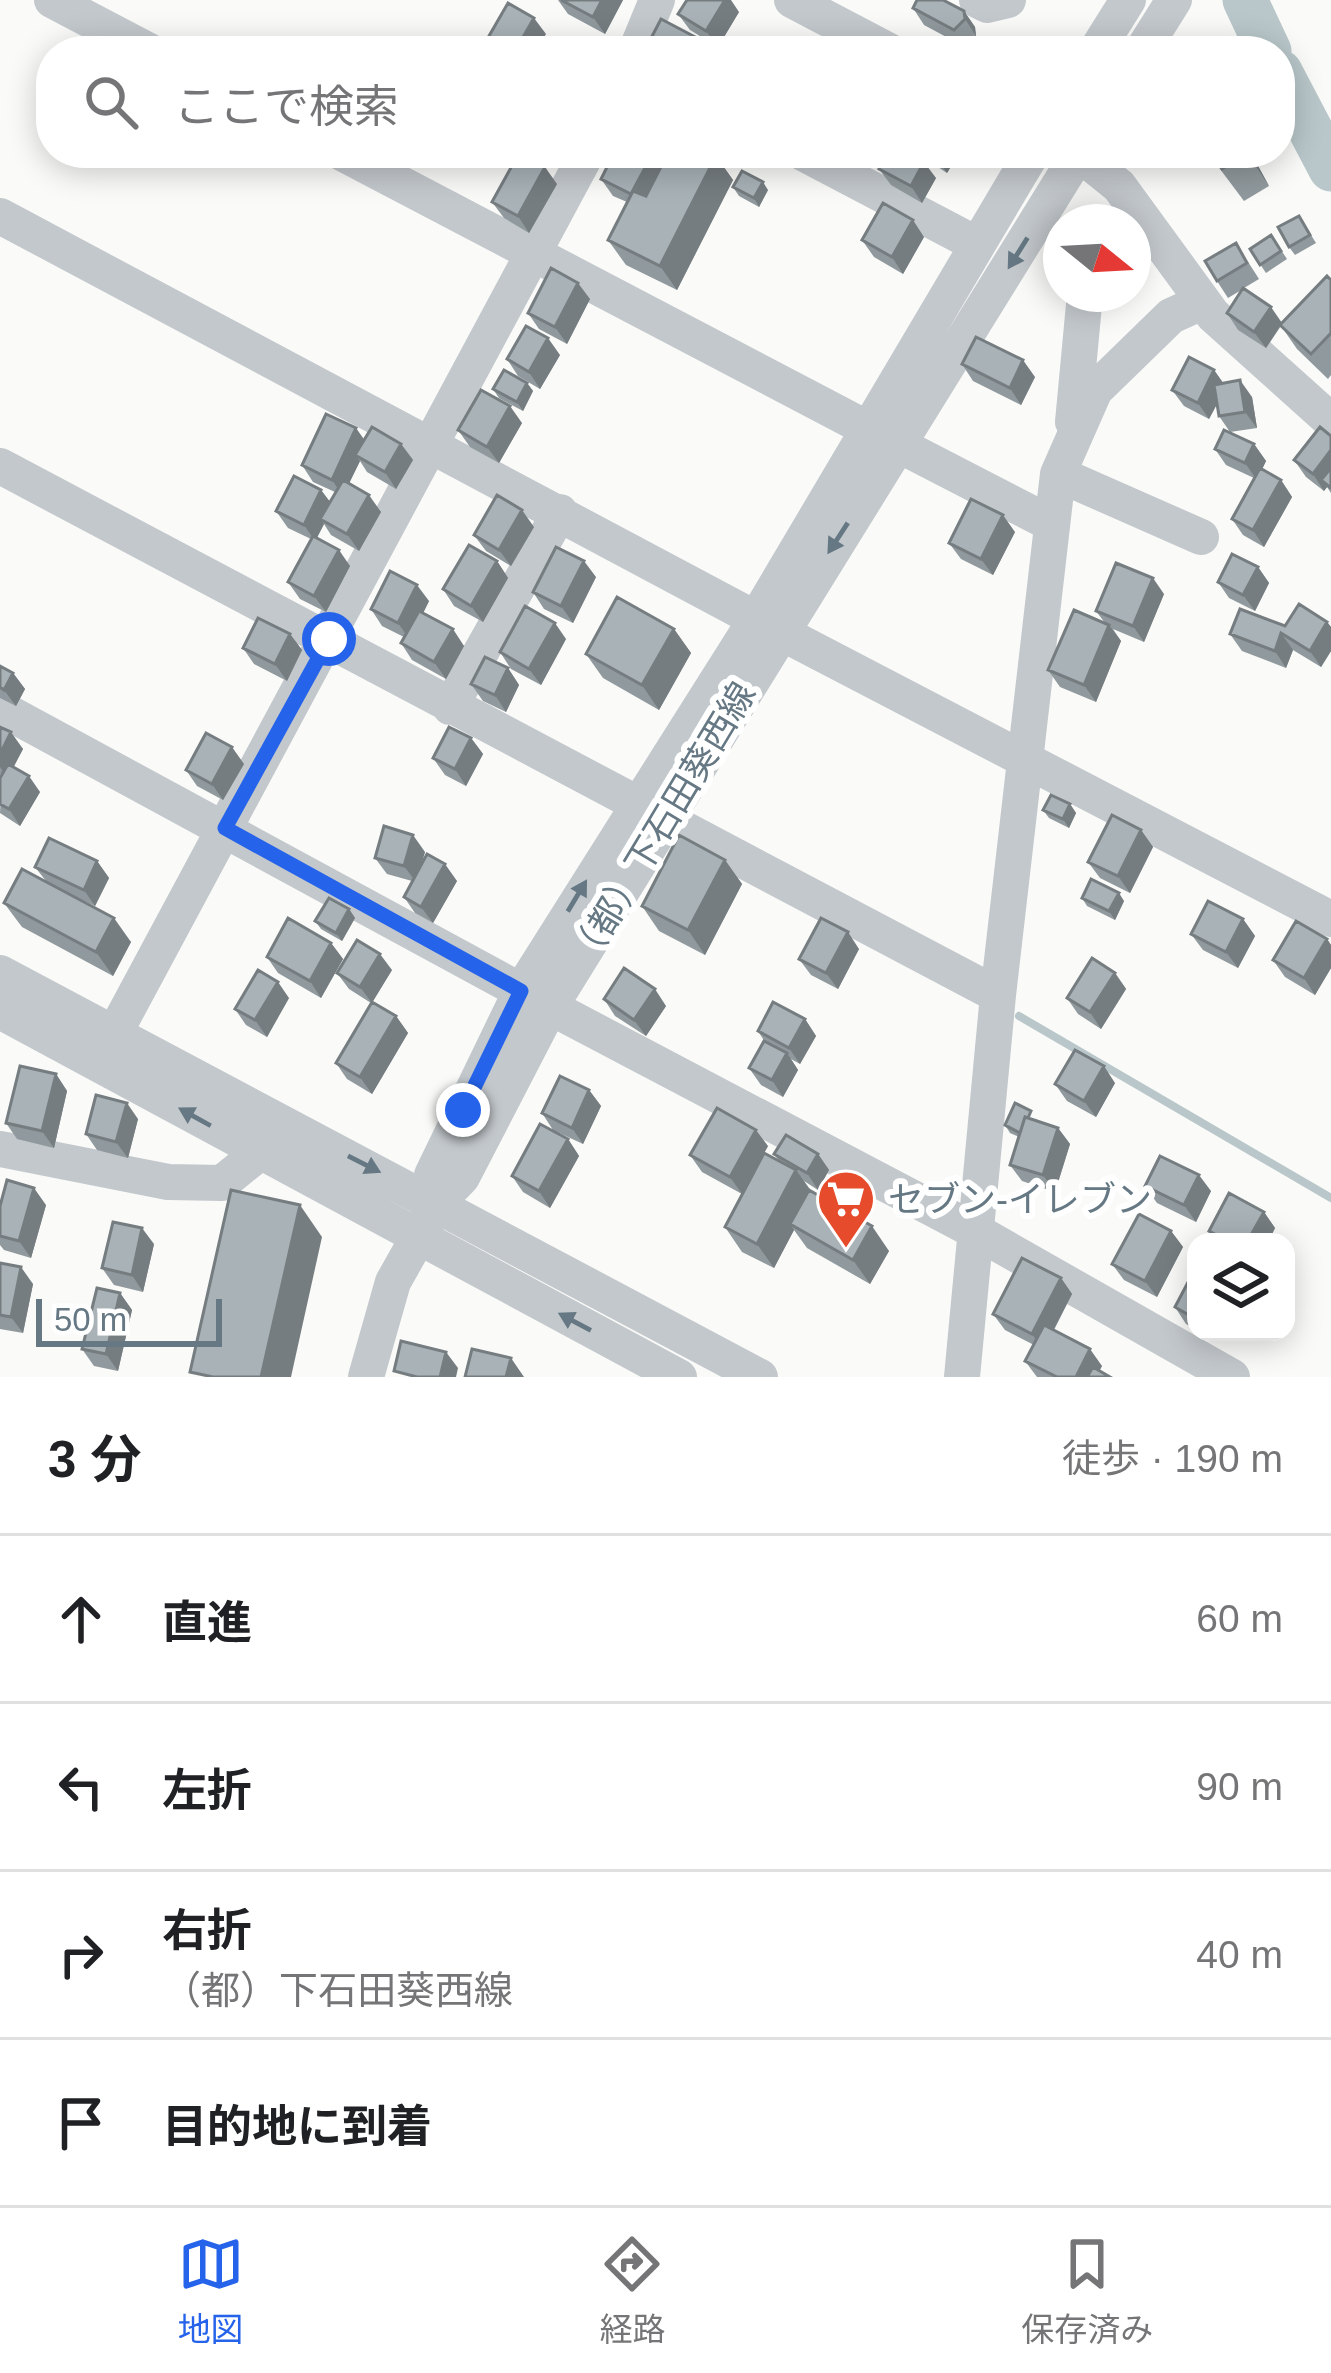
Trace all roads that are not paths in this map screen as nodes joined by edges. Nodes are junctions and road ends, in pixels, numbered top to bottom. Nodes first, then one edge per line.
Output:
1 (52, 0) edge
2 (792, 0) edge
3 (977, 0) edge
4 (1008, 0) edge
5 (1129, 0) edge
6 (1174, 0) edge
7 (120, 36) edge
8 (860, 36) edge
9 (1106, 36) edge
10 (1151, 36) edge
11 (371, 168) edge
12 (579, 168) edge
13 (832, 168) edge
14 (1023, 168) edge
15 (1069, 168) edge
16 (1097, 168) edge
17 (0, 216) edge
18 (976, 244) junction
19 (534, 252) junction
20 (1202, 302) junction
21 (1082, 312) edge
22 (1328, 413) edge
23 (1073, 429) junction
24 (884, 437) junction
25 (431, 444) junction
26 (0, 466) edge
27 (1058, 474) junction
28 (560, 512) junction
29 (1052, 524) junction
30 (1201, 537) dead end
31 (768, 626) junction
32 (329, 639) junction
33 (450, 707) junction
34 (0, 708) edge
35 (1026, 762) junction
36 (651, 811) junction
37 (225, 828) junction
38 (1331, 919) edge
39 (0, 974) edge
40 (998, 994) junction
41 (536, 999) junction
42 (0, 1011) edge
43 (114, 1034) junction
44 (0, 1149) edge
45 (259, 1153) junction
46 (438, 1202) junction
47 (976, 1232) junction
48 (420, 1239) junction
49 (366, 1377) edge
50 (679, 1377) edge
51 (760, 1377) edge
52 (962, 1377) edge
53 (1232, 1377) edge

1 - 7 street
2 - 8 street
3 - 4 street
5 - 9 street
6 - 10 street
11 - 19 street
12 - 19 street
13 - 18 street
14 - 18 street, （都）下石田葵西線
15 -> 24 street, （都）下石田葵西線
16 - 20 street
17 - 25 street
18 - 24 street, （都）下石田葵西線
19 - 24 street
19 - 25 street
20 - 22 street
20 - 23 street
21 - 23 street
23 - 27 street
24 - 29 street
24 - 31 street, （都）下石田葵西線
25 - 28 street
25 - 32 street
26 - 32 street
27 - 29 street
27 - 30 street
28 - 31 street
28 - 33 street
29 - 35 street
31 - 35 street
31 - 36 street, （都）下石田葵西線
32 - 33 street
32 - 37 street
33 - 36 street
34 - 37 street
35 - 38 street
35 - 40 street
36 - 40 street
36 - 41 street, （都）下石田葵西線
37 - 41 street
37 - 43 street
39 - 43 street
40 - 47 street
41 - 46 street, （都）下石田葵西線
41 - 47 street
45 -> 42 street
43 -> 46 street
44 - 45 street
45 - 48 street
46 - 48 street, （都）下石田葵西線
46 - 51 street
47 - 52 street
47 - 53 street
48 - 49 street, （都）下石田葵西線
50 -> 48 street

